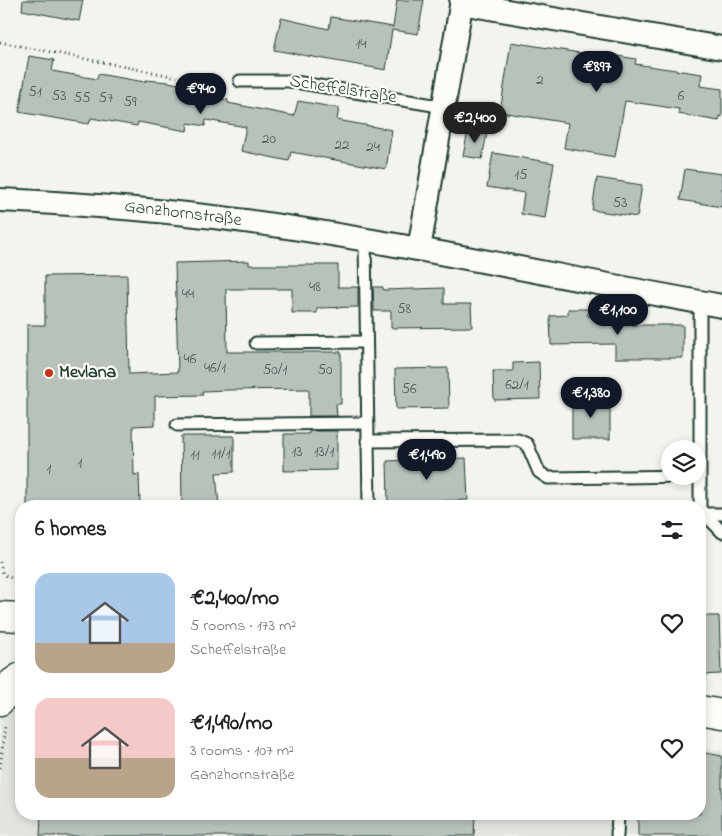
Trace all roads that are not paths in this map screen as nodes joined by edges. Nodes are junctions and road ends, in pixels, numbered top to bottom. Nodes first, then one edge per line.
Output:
1 (462, 2) edge
2 (722, 48) edge
3 (240, 81) dead end
4 (444, 107) junction
5 (0, 200) edge
6 (365, 241) junction
7 (419, 249) junction
8 (711, 304) edge
9 (366, 342) junction
10 (256, 344) dead end
11 (366, 423) junction
12 (177, 425) dead end
13 (700, 440) edge
14 (367, 441) junction
15 (661, 476) edge
16 (698, 485) edge
17 (369, 500) edge
18 (700, 500) edge
19 (706, 511) edge
20 (722, 514) edge
21 (706, 515) edge
22 (722, 532) edge
23 (0, 616) edge
24 (15, 617) edge
25 (15, 682) edge
26 (3, 711) edge
27 (706, 711) edge
28 (722, 714) edge
29 (618, 820) edge
30 (617, 836) edge

1 - 2 street
1 - 4 street
3 - 4 lane, Scheffelstraße
4 - 7 street
5 - 6 street, Ganzhornstraße
6 - 7 street, Ganzhornstraße
6 - 9 lane
7 - 8 street, Ganzhornstraße
8 - 13 lane, Ganzhornstraße
9 - 10 lane
9 - 11 lane
11 - 12 lane
11 - 14 lane
14 - 15 lane
14 - 17 lane
16 - 18 lane, Ganzhornstraße
19 - 20 lane
21 - 22 lane
23 - 24 street
25 - 26 street
27 - 28 street
29 - 30 lane

